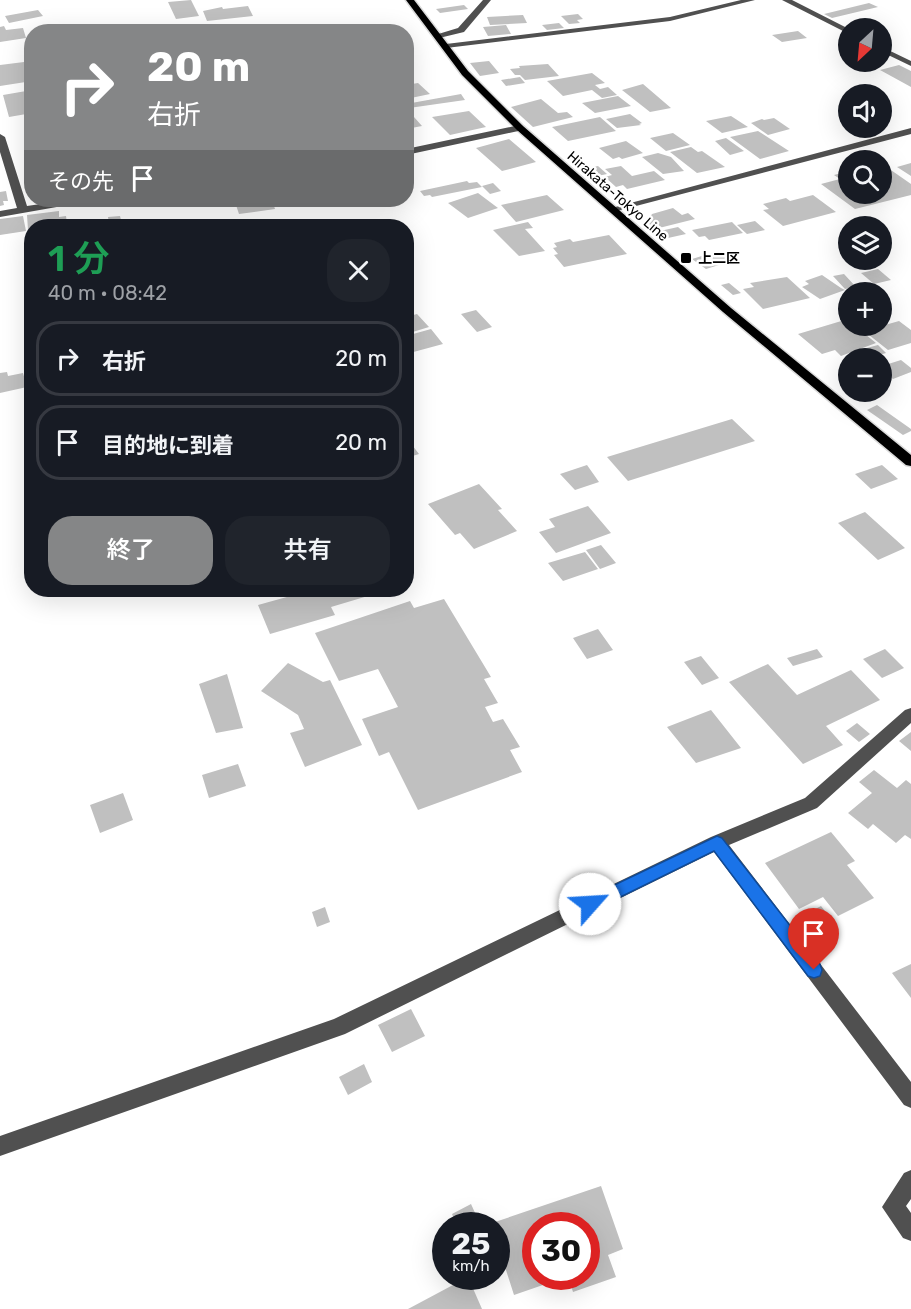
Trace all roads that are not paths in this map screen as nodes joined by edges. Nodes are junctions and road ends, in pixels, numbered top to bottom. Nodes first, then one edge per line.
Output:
1 (410, 0) edge
2 (487, 0) edge
3 (751, 0) edge
4 (786, 0) edge
5 (838, 26) edge
6 (438, 37) junction
7 (446, 46) junction
8 (892, 54) edge
9 (911, 64) edge
10 (520, 128) junction
11 (911, 131) edge
12 (0, 137) edge
13 (414, 150) edge
14 (41, 207) edge
15 (613, 209) junction
16 (23, 210) junction
17 (0, 214) edge
18 (911, 462) edge
19 (911, 714) edge
20 (717, 842) junction
21 (911, 1098) edge
22 (0, 1146) edge
23 (911, 1180) edge
24 (911, 1230) edge

1 - 6 main road, Hirakata-Tokyo Line
2 - 6 street
3 - 7 street
4 - 5 street
6 - 7 main road, Hirakata-Tokyo Line
7 - 10 main road, Hirakata-Tokyo Line
8 - 9 street
10 - 13 street
10 - 15 main road, Hirakata-Tokyo Line
11 - 15 street
12 - 16 street
14 - 16 street
15 - 18 main road, Hirakata-Tokyo Line
16 - 17 street
19 - 20 street
20 - 21 street
20 - 22 street
23 - 24 street

